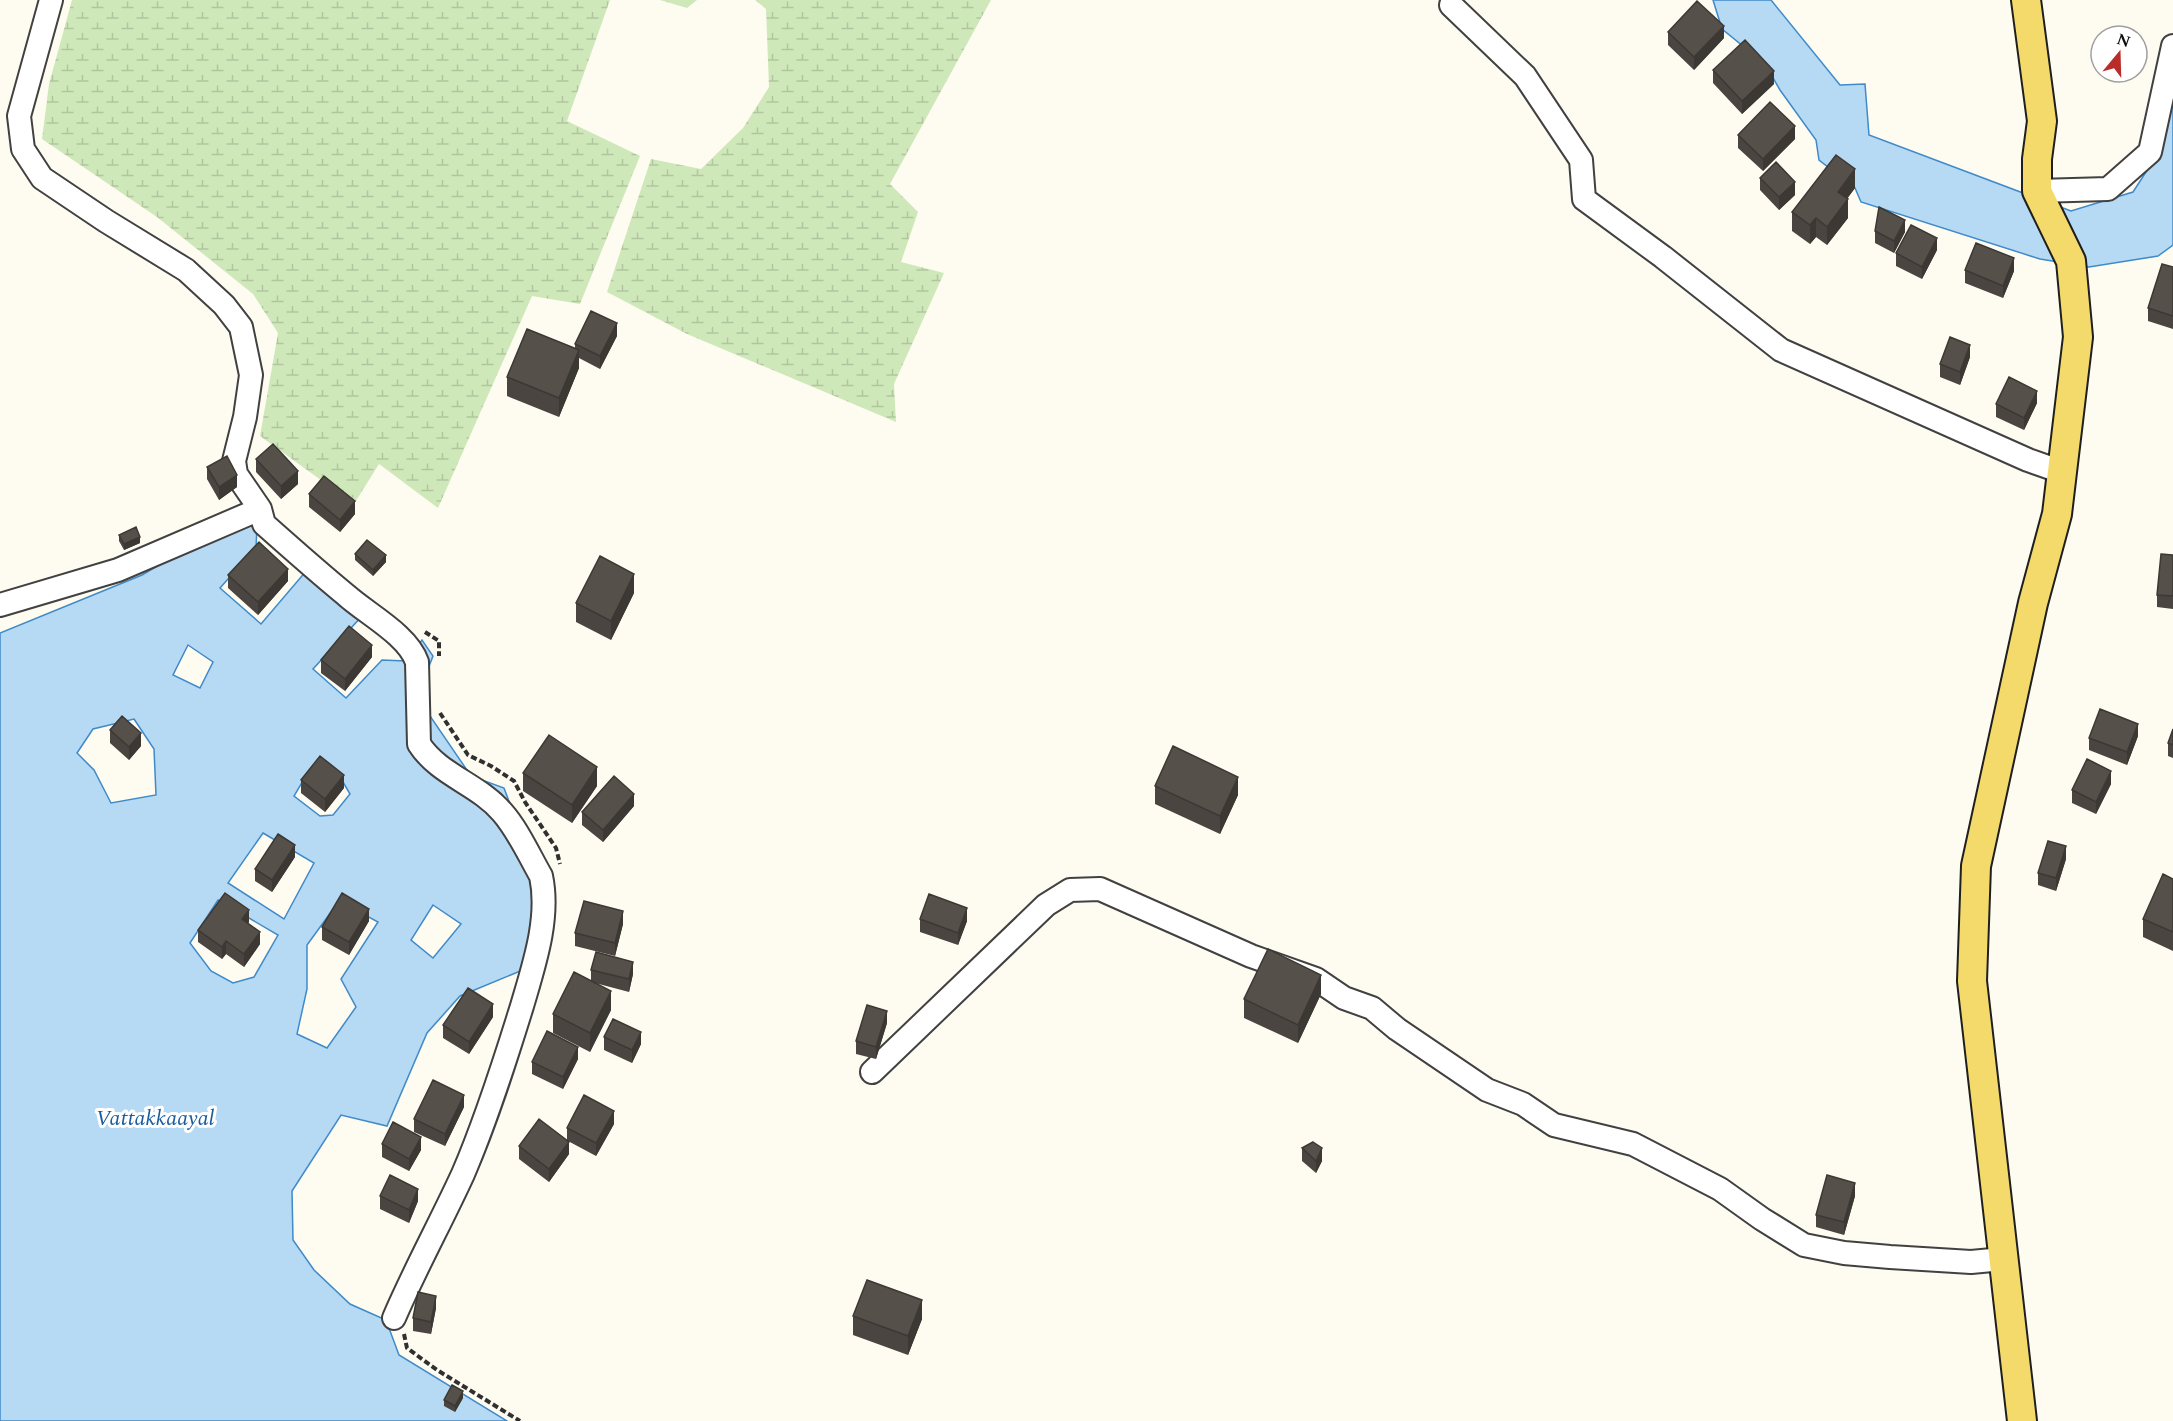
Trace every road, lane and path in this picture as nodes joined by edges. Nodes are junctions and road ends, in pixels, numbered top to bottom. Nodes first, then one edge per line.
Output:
1 (51, 0) edge
2 (2026, 0) edge
3 (1451, 5) dead end
4 (2173, 46) edge
5 (2037, 190) junction
6 (2062, 472) junction
7 (260, 509) junction
8 (0, 605) edge
9 (416, 626) dead end
10 (438, 663) dead end
11 (436, 707) dead end
12 (561, 868) dead end
13 (872, 1072) dead end
14 (2003, 1259) junction
15 (398, 1323) joint
16 (520, 1421) edge
17 (2022, 1421) edge

1 - 7 street
2 - 5 main road
3 - 6 street
4 - 5 street
5 - 6 main road
6 - 14 main road
7 - 8 street
7 - 15 street
9 - 10 path
11 - 12 path
13 - 14 street
14 - 17 main road
15 - 16 path

